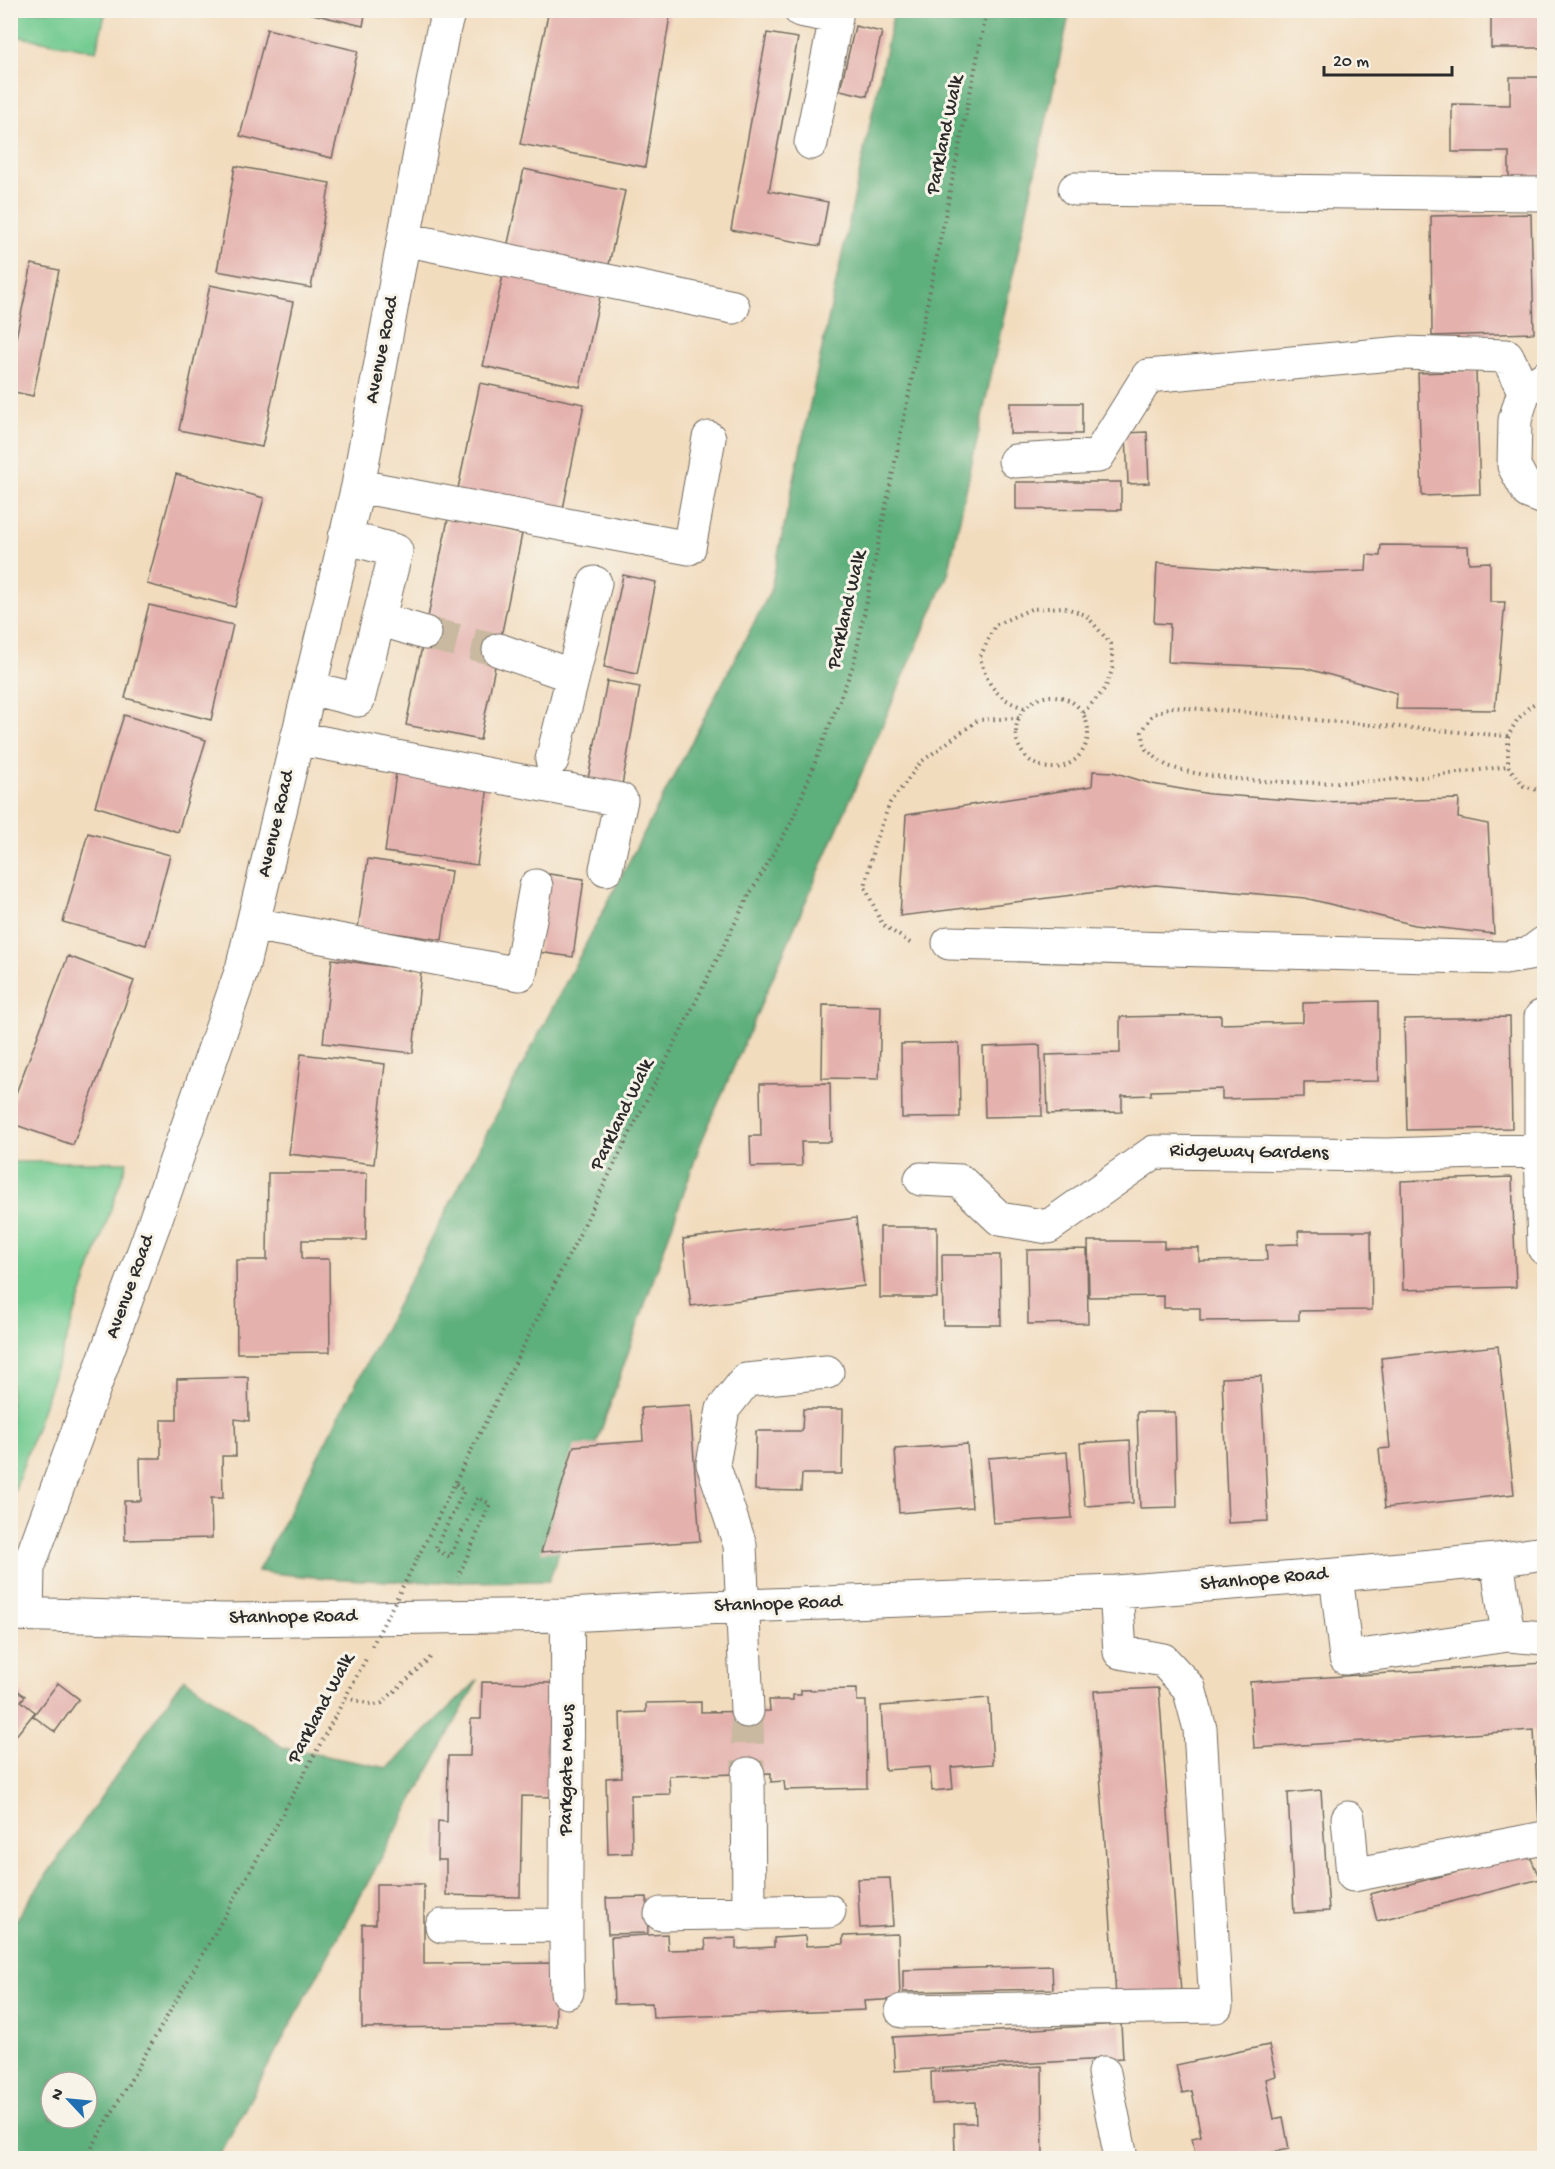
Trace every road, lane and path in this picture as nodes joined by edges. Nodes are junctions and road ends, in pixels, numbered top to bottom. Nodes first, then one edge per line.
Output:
1 (449, 10) edge
2 (800, 10) edge
3 (987, 10) edge
4 (811, 143) dead end
5 (1075, 189) dead end
6 (1545, 194) edge
7 (404, 239) junction
8 (733, 307) dead end
9 (1534, 384) edge
10 (709, 438) dead end
11 (1015, 461) dead end
12 (358, 486) junction
13 (1545, 498) edge
14 (345, 537) junction
15 (595, 583) dead end
16 (379, 619) junction
17 (425, 633) tunnel mouth
18 (499, 650) tunnel mouth
19 (573, 676) junction
20 (309, 688) junction
21 (1545, 698) edge
22 (1024, 708) junction
23 (1083, 713) junction
24 (1018, 718) junction
25 (1508, 736) junction
26 (297, 738) junction
27 (552, 760) dead end
28 (1508, 766) junction
29 (1545, 792) edge
30 (606, 869) dead end
31 (536, 886) dead end
32 (253, 924) junction
33 (1545, 943) edge
34 (949, 944) joint
35 (1541, 1017) dead end
36 (1543, 1150) edge
37 (921, 1179) dead end
38 (1545, 1248) edge
39 (827, 1372) dead end
40 (456, 1484) junction
41 (1545, 1553) edge
42 (1497, 1560) junction
43 (1336, 1575) junction
44 (1116, 1592) junction
45 (743, 1606) junction
46 (19, 1614) edge
47 (567, 1615) junction
48 (440, 1616) junction
49 (1508, 1635) junction
50 (1545, 1638) edge
51 (423, 1665) dead end
52 (346, 1698) junction
53 (747, 1711) tunnel mouth
54 (748, 1774) tunnel mouth
55 (1348, 1818) dead end
56 (1545, 1838) edge
57 (829, 1911) dead end
58 (661, 1914) dead end
59 (749, 1914) junction
60 (565, 1925) junction
61 (442, 1926) dead end
62 (567, 1992) dead end
63 (902, 2011) dead end
64 (1104, 2073) dead end
65 (86, 2158) edge
66 (1122, 2158) edge

1 - 7 street, Avenue Road
2 - 4 street
3 - 40 path, Parkland Walk
5 - 6 street
7 - 8 street
7 - 12 street, Avenue Road
9 - 11 street
9 - 13 street
10 - 12 street
12 - 14 street, Avenue Road
14 - 16 street
14 - 20 street, Avenue Road
15 - 19 street
16 - 17 street
16 - 20 street
18 - 19 street
19 - 27 street
20 - 26 street, Avenue Road
21 - 25 path
22 - 23 path
22 - 23 path
22 - 24 path
23 - 24 path
24 - 34 path
25 - 28 path
25 - 28 path
26 - 30 street
26 - 32 street, Avenue Road
28 - 29 path
31 - 32 street
32 - 46 street, Avenue Road
33 - 34 street
35 - 36 street
36 - 37 street, Ridgeway Gardens
36 - 38 street
39 - 45 street
40 - 48 path
40 - 52 path, Parkland Walk, bridge
41 - 42 street, Stanhope Road
42 - 43 street, Stanhope Road
42 - 49 street
43 - 44 street, Stanhope Road
43 - 49 street
44 - 45 street, Stanhope Road
44 - 63 street
45 - 47 street, Stanhope Road
45 - 53 street
46 - 48 street, Stanhope Road
47 - 48 street, Stanhope Road
47 - 60 street, Parkgate Mews
49 - 50 street
51 - 52 path
52 - 65 path, Parkland Walk
54 - 59 street
55 - 56 street
57 - 59 street
58 - 59 street
60 - 61 street
60 - 62 street, Parkgate Mews
64 - 66 street

